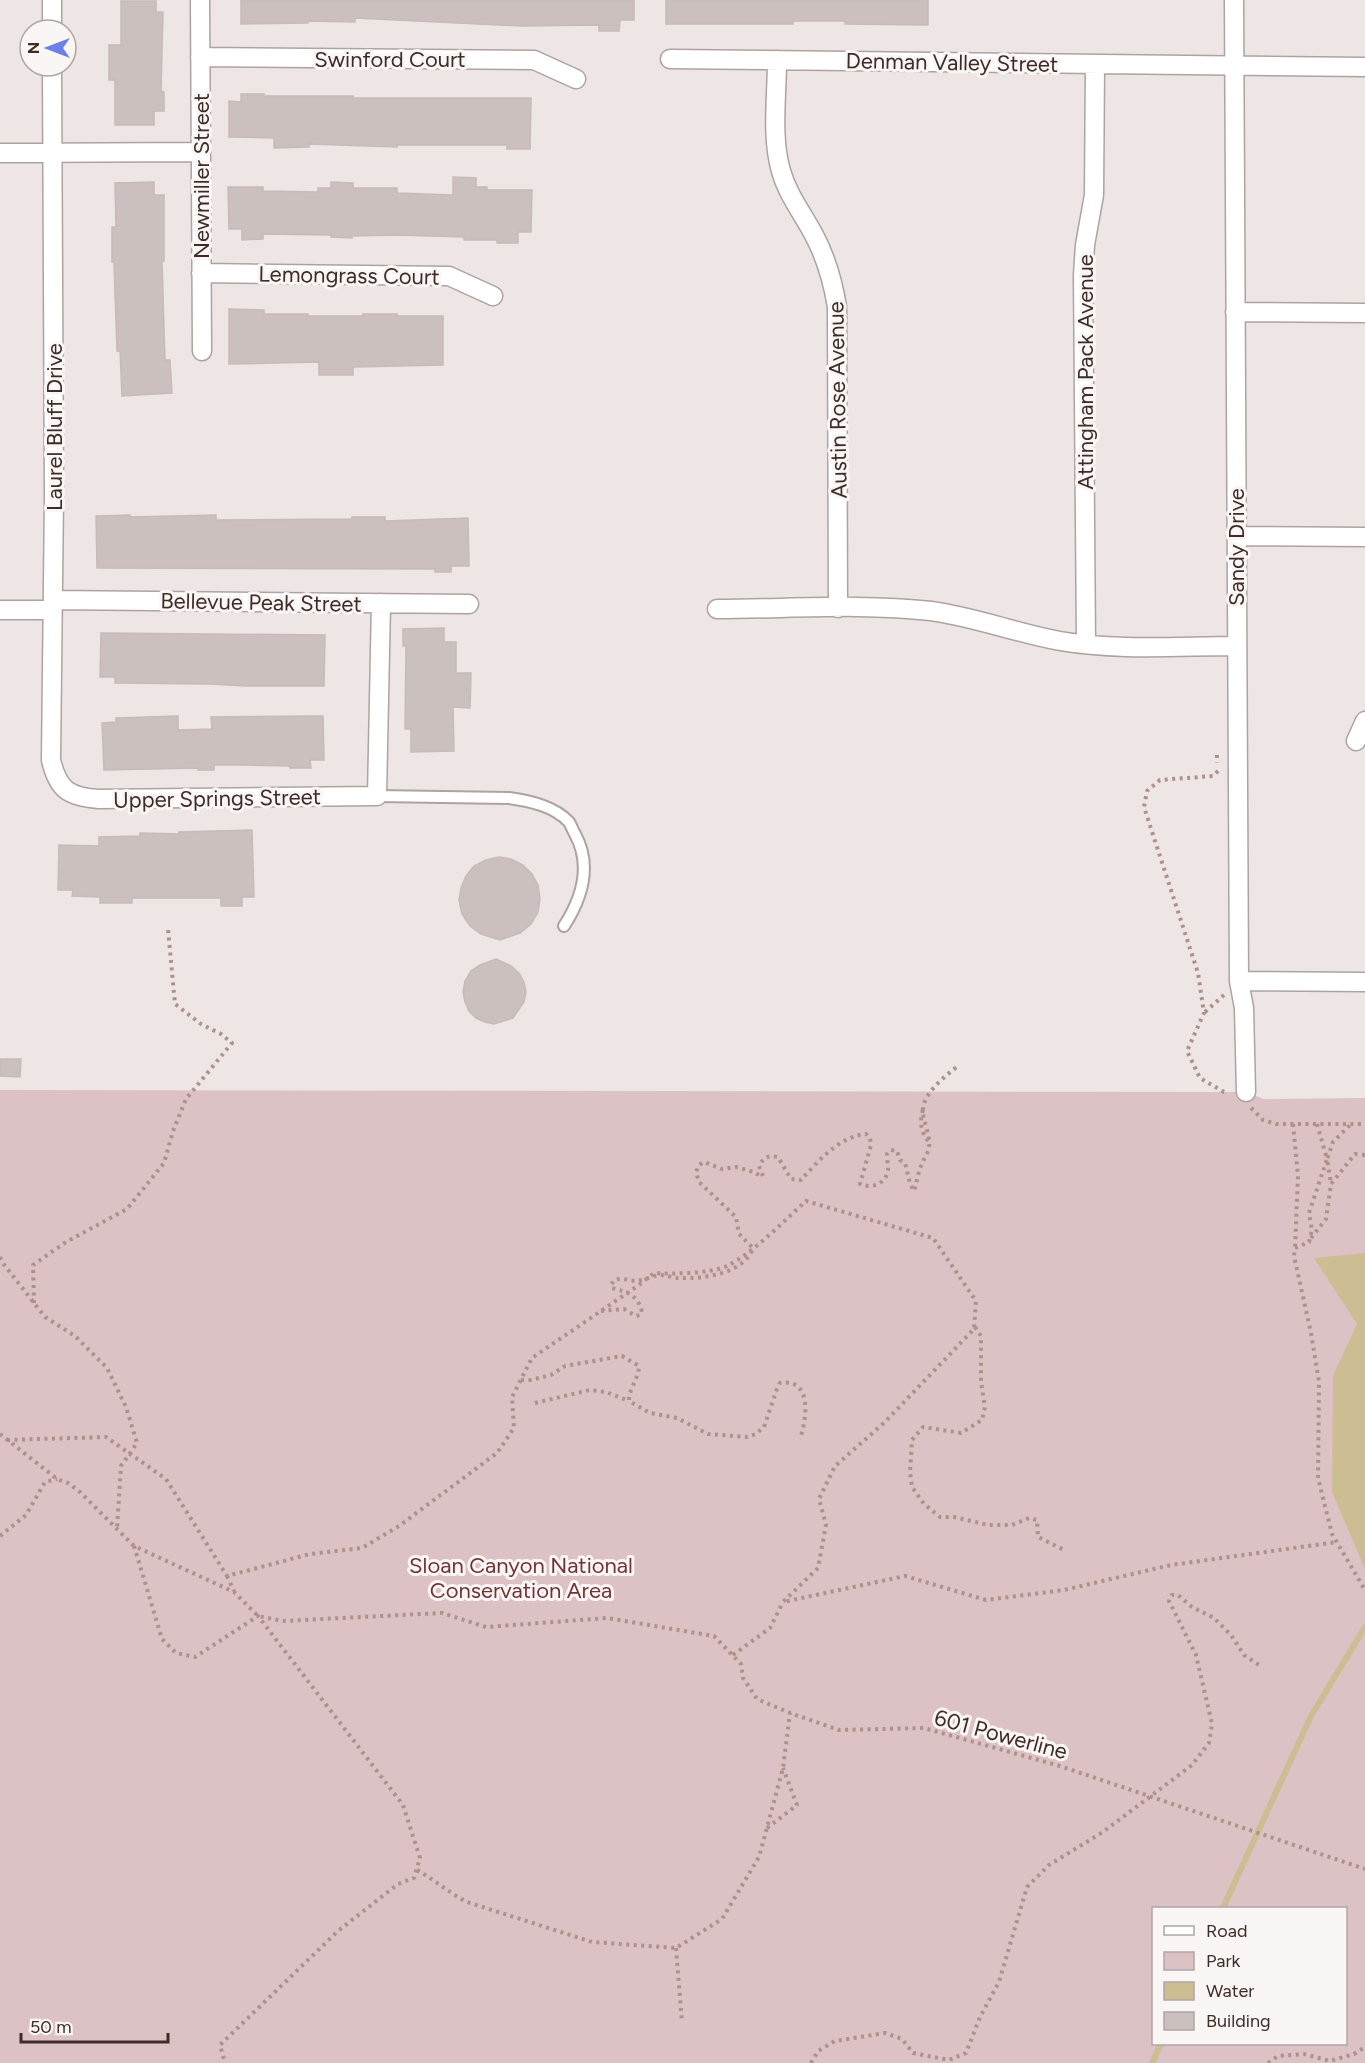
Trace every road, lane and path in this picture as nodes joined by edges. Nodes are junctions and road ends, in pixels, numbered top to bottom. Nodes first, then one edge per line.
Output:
1 (52, 0) edge
2 (200, 0) edge
3 (1234, 0) edge
4 (52, 18) edge
5 (200, 57) junction
6 (670, 59) dead end
7 (777, 60) junction
8 (1095, 64) junction
9 (1234, 65) junction
10 (1365, 67) edge
11 (52, 78) edge
12 (576, 79) dead end
13 (201, 152) junction
14 (0, 153) edge
15 (53, 153) junction
16 (201, 273) junction
17 (493, 296) dead end
18 (1235, 312) junction
19 (1365, 313) edge
20 (202, 351) dead end
21 (1236, 536) junction
22 (1365, 537) edge
23 (381, 603) junction
24 (469, 604) dead end
25 (52, 605) junction
26 (838, 608) junction
27 (717, 609) dead end
28 (0, 610) edge
29 (1086, 644) junction
30 (1237, 646) junction
31 (1365, 721) edge
32 (1356, 741) dead end
33 (1217, 755) dead end
34 (60, 786) joint
35 (377, 796) junction
36 (564, 926) dead end
37 (168, 929) dead end
38 (1239, 981) junction
39 (1365, 982) edge
40 (958, 1066) dead end
41 (1246, 1092) junction
42 (1293, 1124) junction
43 (1317, 1124) junction
44 (1350, 1124) junction
45 (1365, 1124) edge
46 (1365, 1155) edge
47 (1327, 1159) junction
48 (1331, 1184) junction
49 (1309, 1242) junction
50 (753, 1248) junction
51 (1295, 1248) junction
52 (1, 1261) edge
53 (646, 1279) junction
54 (627, 1293) junction
55 (34, 1303) junction
56 (600, 1311) junction
57 (974, 1325) junction
58 (521, 1380) junction
59 (628, 1401) junction
60 (535, 1403) dead end
61 (0, 1434) edge
62 (800, 1439) dead end
63 (7, 1440) junction
64 (130, 1454) junction
65 (57, 1479) junction
66 (117, 1529) junction
67 (0, 1536) edge
68 (1337, 1542) junction
69 (134, 1546) junction
70 (1066, 1551) dead end
71 (227, 1576) junction
72 (1365, 1590) edge
73 (235, 1593) junction
74 (783, 1602) junction
75 (258, 1616) junction
76 (733, 1656) junction
77 (1258, 1665) dead end
78 (790, 1713) junction
79 (783, 1768) junction
80 (1150, 1796) junction
81 (766, 1829) junction
82 (1365, 1869) edge
83 (417, 1870) junction
84 (676, 1948) junction
85 (682, 2022) dead end
86 (1365, 2047) edge
87 (225, 2063) edge
88 (811, 2063) edge
89 (1268, 2063) edge

1 - 4 street
2 - 5 street, Newmiller Street
3 - 9 street, Sandy Drive
5 - 12 street, Swinford Court
5 - 13 street, Newmiller Street
6 - 7 street, Denman Valley Street
7 - 8 street, Denman Valley Street
7 - 26 street, Austin Rose Avenue
8 - 9 street, Denman Valley Street
8 - 29 street, Attingham Pack Avenue
9 - 10 street, Denman Valley Street
9 - 18 street, Sandy Drive
11 - 15 street, Laurel Bluff Drive
13 - 15 street
13 - 16 street, Newmiller Street
14 - 15 street
15 - 25 street, Laurel Bluff Drive
16 - 17 street, Lemongrass Court
16 - 20 street, Newmiller Street
18 - 19 street
18 - 21 street, Sandy Drive
21 - 22 street
21 - 30 street, Sandy Drive
23 - 24 street, Bellevue Peak Street
23 - 25 street, Bellevue Peak Street
23 - 35 street
25 - 28 street, Bellevue Peak Street
25 - 34 street, Laurel Bluff Drive
26 - 27 street
26 - 29 street
29 - 30 street
30 - 38 street, Sandy Drive
31 - 32 street
33 - 41 path
34 - 35 street, Upper Springs Street
35 - 36 lane
37 - 55 path
38 - 39 street
38 - 41 street, Sandy Drive
40 - 50 path
41 - 42 path
42 - 43 path
42 - 51 path
43 - 44 path
43 - 47 path
44 - 45 path
44 - 47 path
46 - 48 path
47 - 48 path
47 - 49 path
48 - 49 path
49 - 51 path
50 - 53 path
50 - 57 path
51 - 68 path
52 - 55 path
53 - 54 path
53 - 54 path
54 - 56 path
54 - 56 path
55 - 64 path
56 - 58 path
57 - 70 path
57 - 74 path
58 - 59 path
58 - 71 path
59 - 60 path
59 - 62 path
61 - 63 path
63 - 64 path
63 - 65 path
64 - 66 path
64 - 71 path
65 - 66 path
65 - 67 path
66 - 69 path
68 - 72 path
68 - 74 path
69 - 73 path
69 - 75 path
71 - 73 path
73 - 75 path
74 - 76 path
75 - 76 path, 601 Powerline
75 - 83 path
76 - 78 path, 601 Powerline
77 - 80 path
78 - 79 path
78 - 80 path, 601 Powerline
79 - 81 path
79 - 81 path
80 - 82 path, 601 Powerline
80 - 88 path
81 - 84 path
83 - 84 path
83 - 87 path
84 - 85 path
86 - 89 path

